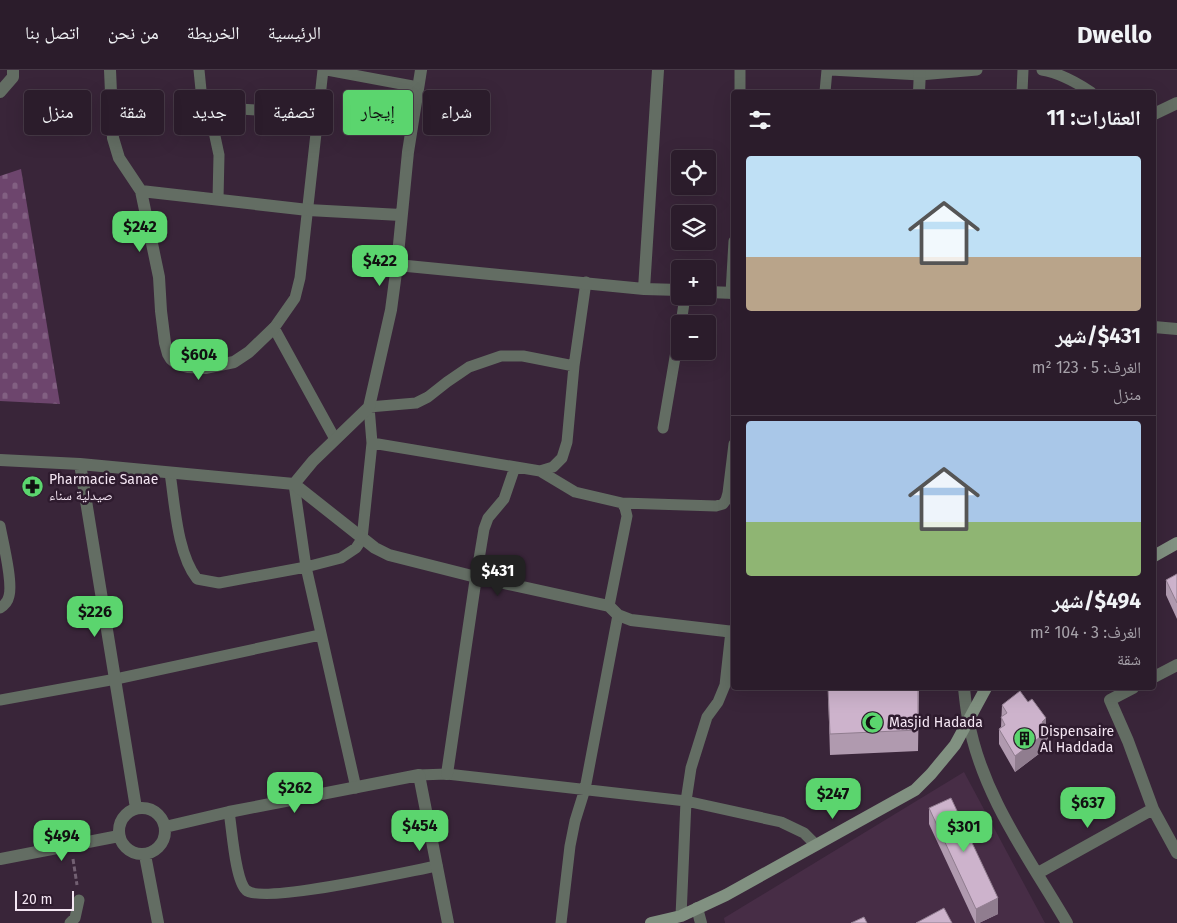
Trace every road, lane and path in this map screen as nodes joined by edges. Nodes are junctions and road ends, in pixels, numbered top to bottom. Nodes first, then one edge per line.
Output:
1 (13, 70) edge
2 (110, 70) edge
3 (199, 70) edge
4 (325, 70) edge
5 (421, 70) edge
6 (658, 70) edge
7 (740, 70) edge
8 (827, 70) edge
9 (831, 70) edge
10 (977, 70) edge
11 (1023, 70) edge
12 (1042, 70) edge
13 (920, 72) edge
14 (418, 87) junction
15 (201, 90) edge
16 (322, 90) edge
17 (740, 90) edge
18 (825, 90) edge
19 (919, 90) edge
20 (1022, 90) edge
21 (1087, 90) edge
22 (0, 92) edge
23 (1177, 103) edge
24 (1156, 113) edge
25 (215, 135) edge
26 (316, 135) edge
27 (141, 191) junction
28 (218, 200) junction
29 (308, 210) junction
30 (401, 215) junction
31 (397, 265) junction
32 (586, 282) junction
33 (644, 289) junction
34 (671, 290) edge
35 (716, 292) edge
36 (731, 293) edge
37 (274, 328) junction
38 (1156, 328) edge
39 (1177, 329) edge
40 (675, 360) edge
41 (574, 366) junction
42 (369, 407) junction
43 (663, 428) dead end
44 (335, 439) junction
45 (372, 443) junction
46 (0, 460) edge
47 (80, 464) junction
48 (515, 467) junction
49 (731, 468) edge
50 (540, 471) junction
51 (170, 473) junction
52 (294, 484) junction
53 (622, 503) junction
54 (0, 526) edge
55 (362, 539) junction
56 (1177, 543) edge
57 (1156, 555) edge
58 (306, 567) junction
59 (476, 578) junction
60 (0, 608) edge
61 (614, 610) junction
62 (731, 632) edge
63 (320, 635) junction
64 (731, 645) edge
65 (1177, 665) edge
66 (1156, 676) edge
67 (116, 679) junction
68 (964, 690) edge
69 (985, 690) edge
70 (1129, 690) edge
71 (0, 700) edge
72 (968, 718) junction
73 (448, 774) junction
74 (419, 775) junction
75 (356, 788) junction
76 (586, 789) junction
77 (686, 801) junction
78 (136, 808) junction
79 (1153, 809) junction
80 (229, 812) junction
81 (165, 827) junction
82 (119, 836) junction
83 (816, 845) junction
84 (71, 846) junction
85 (1177, 853) edge
86 (145, 855) junction
87 (0, 859) edge
88 (437, 866) junction
89 (1038, 874) junction
90 (79, 900) joint
91 (697, 908) junction
92 (681, 916) junction
93 (70, 923) edge
94 (158, 923) edge
95 (448, 923) edge
96 (561, 923) edge
97 (651, 923) edge
98 (700, 923) edge
99 (1067, 923) edge

1 - 22 street
2 - 27 street
3 - 15 lane
4 - 14 lane
4 - 16 lane
5 - 14 street
6 - 33 street
7 - 17 lane
8 - 18 lane
9 - 13 lane
10 - 13 lane
11 - 20 lane
12 - 21 lane
13 - 19 street
14 - 30 street
23 - 24 street
25 - 28 lane
26 - 29 lane
27 - 28 street
27 - 37 street
28 - 29 street
29 - 30 street
29 - 37 lane
30 - 31 street
31 - 32 street
31 - 42 street
32 - 33 street
32 - 41 lane
33 - 34 street
35 - 36 street
37 - 44 lane
38 - 39 street
40 - 43 lane
41 - 42 lane
41 - 50 lane
42 - 44 street
42 - 45 lane
44 - 52 street
45 - 48 lane
45 - 55 lane
46 - 47 street
47 - 51 street
47 - 67 street
48 - 50 lane
48 - 59 lane
49 - 53 lane
50 - 53 lane
51 - 52 street
51 - 58 lane
52 - 55 street
52 - 58 lane
53 - 61 lane
54 - 60 lane
55 - 58 lane
55 - 59 street
56 - 57 street
58 - 63 lane
59 - 61 street
59 - 73 street
61 - 62 street
61 - 76 lane
63 - 67 lane
63 - 75 lane
64 - 77 lane
65 - 66 street
67 - 71 lane
67 - 78 street
68 - 72 street
69 - 72 street
70 - 79 street
72 - 83 street
72 - 89 street
73 - 74 lane
73 - 76 lane
74 - 75 street
74 - 88 street
75 - 80 street
76 - 77 lane
76 - 96 lane
77 - 83 lane
77 - 92 lane
78 - 81 street
78 - 82 street
79 - 85 street
79 - 89 street
80 - 81 street
80 - 88 lane
81 - 86 street
82 - 84 street
82 - 86 street
83 - 91 street
84 - 87 street
84 - 90 path
86 - 94 street
88 - 95 street
89 - 99 street
90 - 93 lane
91 - 92 street
91 - 98 street
92 - 97 street

